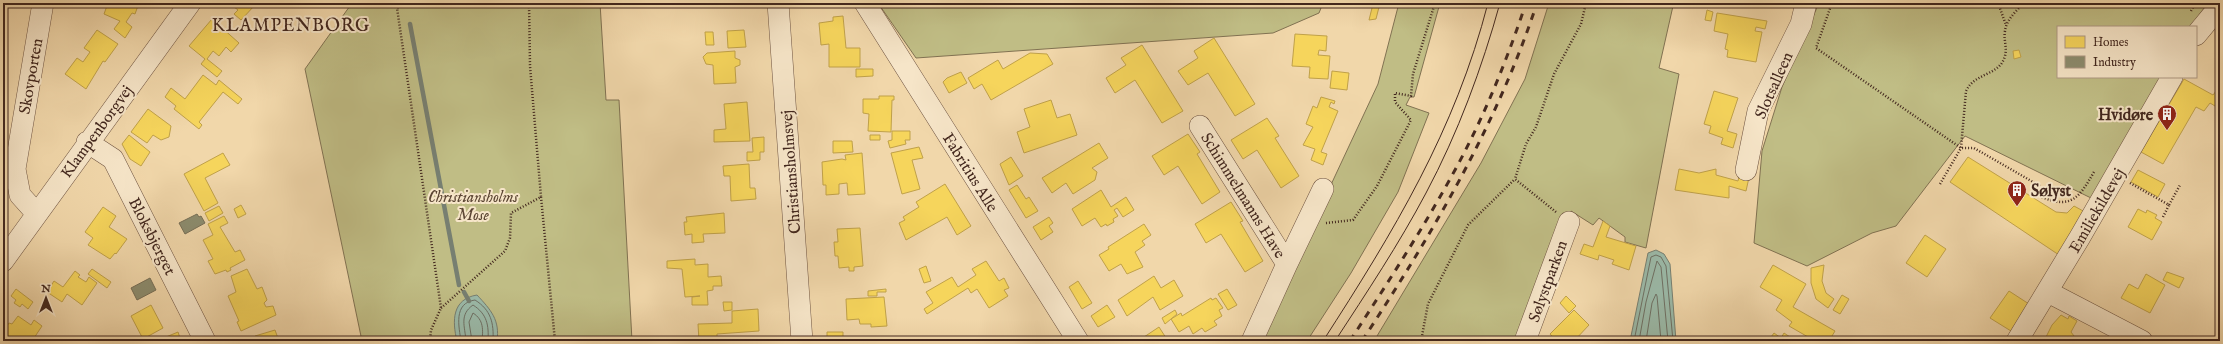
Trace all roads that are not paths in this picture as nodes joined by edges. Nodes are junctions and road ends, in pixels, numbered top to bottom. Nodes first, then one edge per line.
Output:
1 (43, 3) edge
2 (190, 3) edge
3 (778, 3) edge
4 (865, 3) edge
5 (1806, 3) edge
6 (2220, 6) edge
7 (2197, 34) edge
8 (2171, 78) edge
9 (1200, 126) dead end
10 (87, 142) junction
11 (1746, 170) dead end
12 (1323, 189) dead end
13 (37, 214) junction
14 (1569, 222) road end
15 (3, 261) edge
16 (1287, 264) junction
17 (2048, 292) junction
18 (205, 341) edge
19 (802, 341) edge
20 (1078, 341) edge
21 (1252, 341) edge
22 (1525, 341) edge
23 (2017, 341) edge
24 (2142, 341) edge

1 - 13 street, Skovporten
2 - 10 street, Klampenborgvej
3 - 19 street, Christiansholmsvej
4 - 20 street, Fabritius Alle
5 - 11 street, Slotsalleen
6 - 7 street
8 - 17 street, Emiliekildevej
9 - 16 street, Schimmelmanns Have
10 - 13 street, Klampenborgvej
10 - 18 street, Bloksbjerget
12 - 16 street, Schimmelmanns Have
13 - 15 street, Klampenborgvej
14 - 22 street, Sølystparken
16 - 21 street, Schimmelmanns Have
17 - 23 street, Emiliekildevej
17 - 24 street

